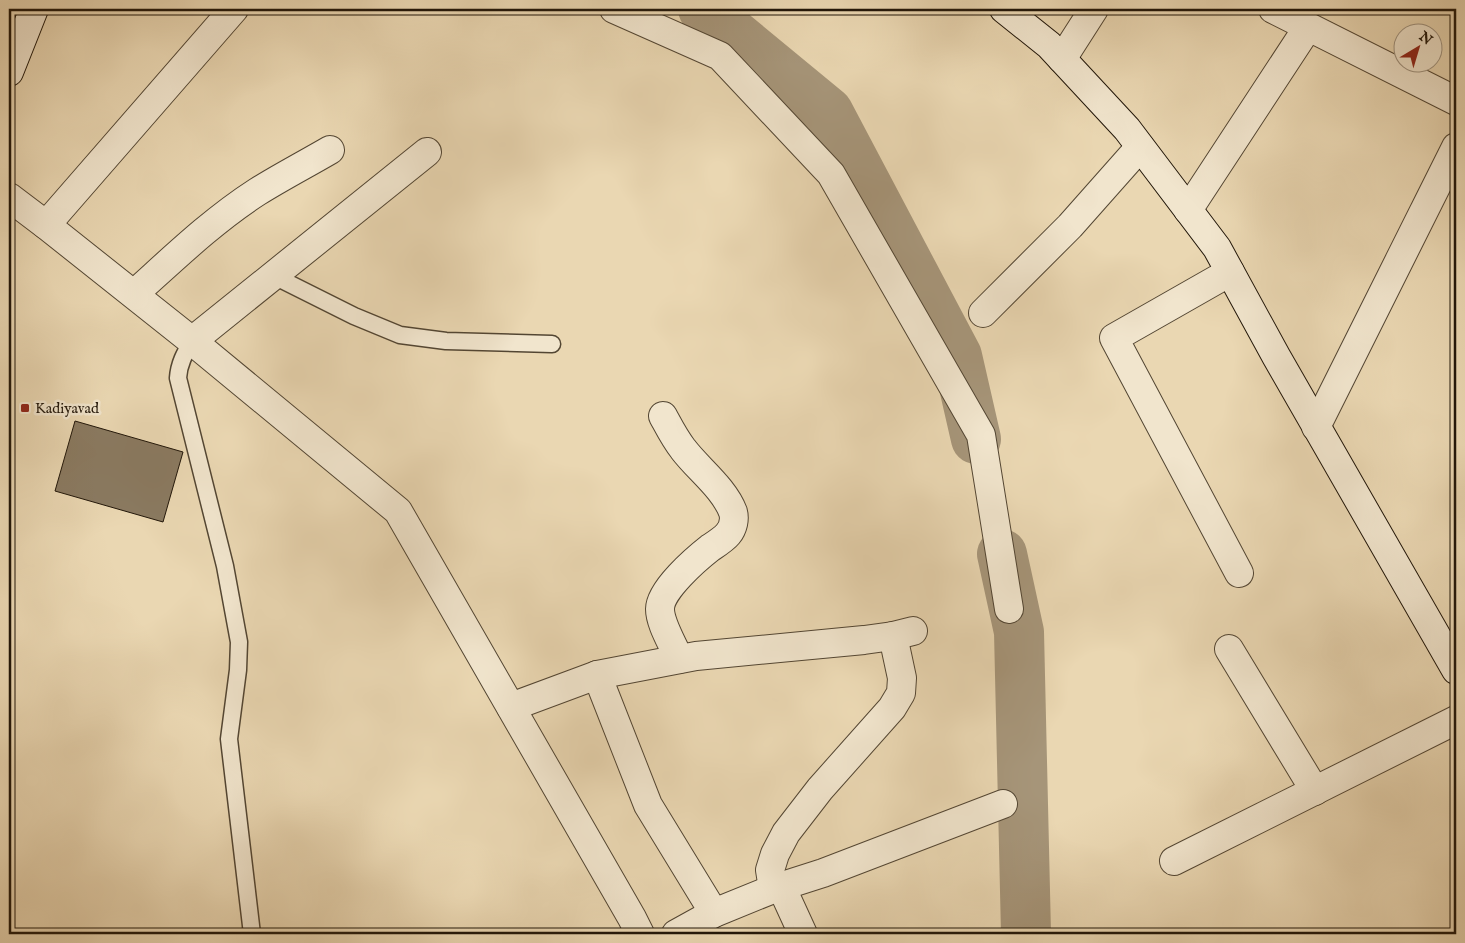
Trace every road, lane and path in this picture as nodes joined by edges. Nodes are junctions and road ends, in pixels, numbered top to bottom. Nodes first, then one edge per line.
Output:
1 (34, 9) edge
2 (234, 9) edge
3 (614, 9) edge
4 (1004, 9) edge
5 (1094, 9) edge
6 (1292, 16) edge
7 (1062, 59) junction
8 (9, 72) edge
9 (1453, 92) edge
10 (1140, 147) junction
11 (1456, 147) edge
12 (330, 150) dead end
13 (427, 152) dead end
14 (9, 197) edge
15 (1188, 210) junction
16 (46, 225) junction
17 (1230, 272) junction
18 (274, 276) junction
19 (134, 294) junction
20 (983, 312) dead end
21 (192, 341) junction
22 (552, 344) dead end
23 (663, 416) dead end
24 (1316, 427) junction
25 (1238, 573) dead end
26 (1009, 609) dead end
27 (1229, 649) dead end
28 (679, 659) junction
29 (1456, 670) edge
30 (597, 675) junction
31 (511, 707) junction
32 (1456, 720) edge
33 (1315, 790) junction
34 (1003, 804) dead end
35 (1174, 861) dead end
36 (777, 888) junction
37 (714, 913) junction
38 (252, 934) edge
39 (640, 934) edge
40 (676, 934) edge
41 (804, 934) edge

1 - 8 street
2 - 16 street
3 - 26 street
4 - 7 street
5 - 7 street
6 - 9 street
6 - 15 street
7 - 10 street
10 - 15 street
10 - 20 street
11 - 24 street
12 - 19 street
13 - 18 street
14 - 16 street
15 - 17 street
16 - 19 street
17 - 24 street
17 - 25 street
18 - 21 street
18 - 22 lane
19 - 21 street
21 - 31 street
21 - 38 lane
23 - 28 street
24 - 29 street
27 - 33 street
28 - 30 street
28 - 36 street
30 - 31 street
30 - 37 street
31 - 39 street
32 - 33 street
33 - 35 street
34 - 36 street
36 - 37 street
36 - 41 street
37 - 40 street

